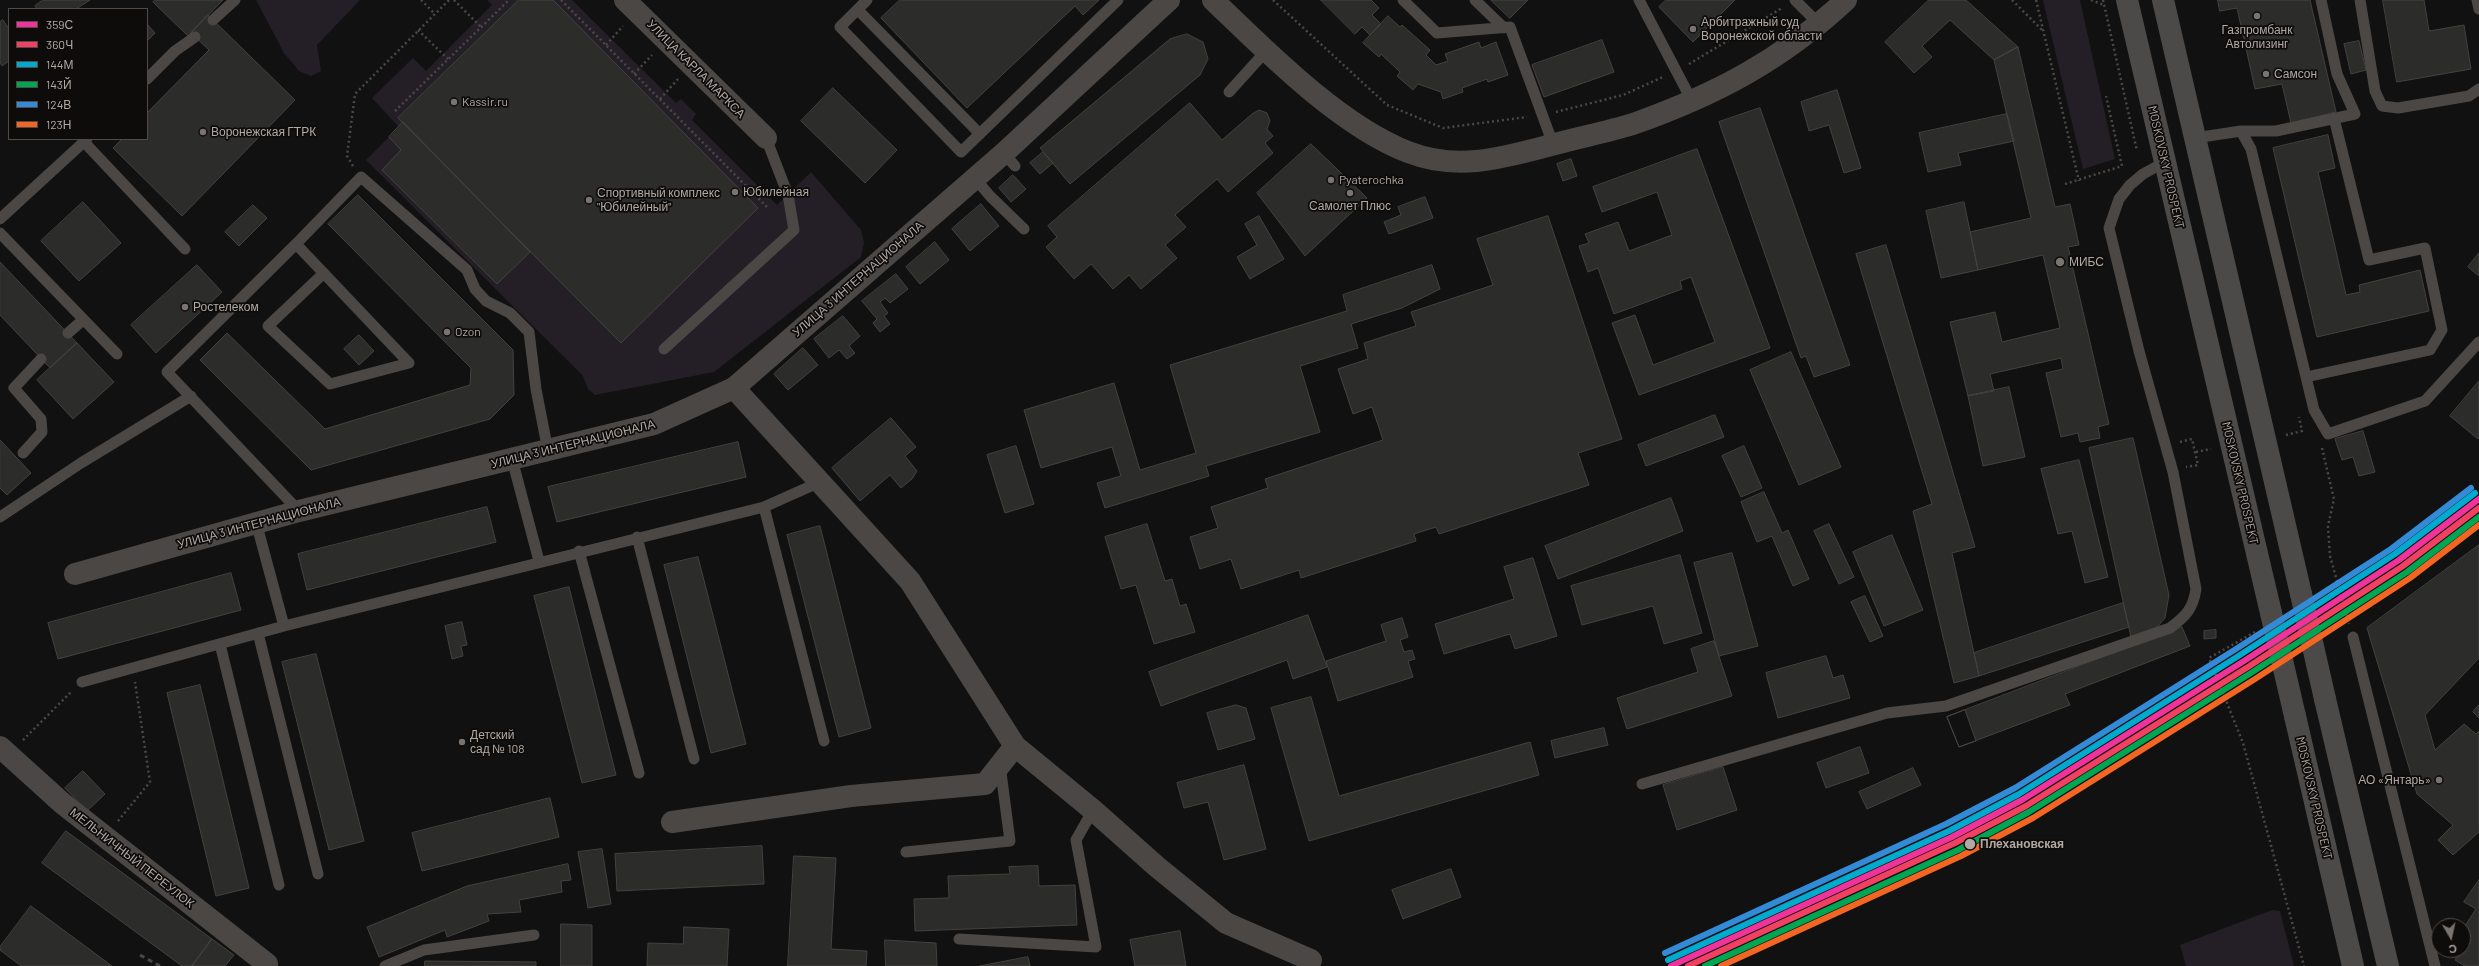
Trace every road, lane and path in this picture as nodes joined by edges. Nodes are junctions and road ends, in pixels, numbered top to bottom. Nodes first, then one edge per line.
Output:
1 (235, 0) edge
2 (420, 0) edge
3 (449, 0) edge
4 (454, 0) edge
5 (508, 0) edge
6 (561, 0) edge
7 (625, 0) edge
8 (867, 0) edge
9 (1118, 0) edge
10 (1169, 0) edge
11 (1214, 0) edge
12 (1403, 0) edge
13 (1475, 0) edge
14 (1795, 0) edge
15 (1846, 0) edge
16 (2012, 0) edge
17 (2036, 0) edge
18 (2091, 0) edge
19 (2103, 0) edge
20 (2127, 0) edge
21 (2163, 0) edge
22 (2321, 0) edge
23 (2360, 0) edge
24 (2477, 0) edge
25 (1641, 1) edge
26 (2104, 5) junction
27 (2479, 9) edge
28 (858, 10) junction
29 (435, 14) junction
30 (214, 20) dead end
31 (1819, 24) junction
32 (481, 27) junction
33 (1504, 28) junction
34 (418, 30) junction
35 (2043, 31) junction
36 (617, 33) dead end
37 (195, 37) dead end
38 (606, 45) junction
39 (1267, 50) junction
40 (448, 59) junction
41 (646, 61) dead end
42 (634, 74) junction
43 (148, 78) edge
44 (671, 87) dead end
45 (2479, 89) edge
46 (1229, 92) dead end
47 (2106, 96) dead end
48 (660, 99) junction
49 (1692, 101) junction
50 (395, 111) dead end
51 (2334, 118) junction
52 (2241, 131) junction
53 (980, 134) junction
54 (766, 138) joint
55 (2195, 138) junction
56 (86, 141) edge
57 (1553, 144) junction
58 (2137, 151) dead end
59 (2165, 162) junction
60 (361, 177) junction
61 (974, 177) junction
62 (2079, 181) junction
63 (2065, 184) dead end
64 (769, 209) dead end
65 (0, 219) edge
66 (1024, 229) dead end
67 (0, 233) edge
68 (296, 244) junction
69 (185, 249) dead end
70 (324, 273) junction
71 (83, 320) junction
72 (68, 333) dead end
73 (2479, 342) edge
74 (664, 349) dead end
75 (117, 354) dead end
76 (41, 359) dead end
77 (2306, 377) junction
78 (734, 388) junction
79 (190, 396) junction
80 (2298, 413) dead end
81 (2286, 435) dead end
82 (2192, 439) dead end
83 (2320, 440) dead end
84 (2212, 449) dead end
85 (548, 451) junction
86 (2196, 452) junction
87 (23, 453) dead end
88 (512, 459) junction
89 (2198, 464) dead end
90 (820, 482) junction
91 (764, 506) junction
92 (299, 511) junction
93 (0, 517) edge
94 (256, 522) junction
95 (638, 537) junction
96 (579, 551) junction
97 (539, 561) junction
98 (75, 574) dead end
99 (284, 626) junction
100 (258, 633) junction
101 (2353, 637) joint
102 (220, 644) junction
103 (2209, 658) dead end
104 (133, 668) junction
105 (82, 682) joint
106 (824, 741) dead end
107 (1015, 746) junction
108 (4, 751) edge
109 (694, 759) dead end
110 (1000, 765) junction
111 (639, 773) dead end
112 (1642, 784) dead end
113 (1093, 810) junction
114 (672, 822) dead end
115 (104, 836) junction
116 (906, 852) dead end
117 (318, 874) dead end
118 (279, 885) dead end
119 (534, 935) dead end
120 (959, 938) dead end
121 (1311, 960) dead end
122 (269, 965) edge
123 (385, 966) edge
124 (2304, 966) edge
125 (2353, 966) edge
126 (2388, 966) edge
127 (2435, 966) edge

1 - 30 lane
2 - 29 path
3 - 29 path
4 - 32 path
5 - 32 path
6 - 38 path
7 - 54 street, УЛИЦА КАРЛА МАРКСА
8 - 28 lane
9 - 53 lane
10 - 61 street, УЛИЦА 3 ИНТЕРНАЦИОНАЛА
11 - 39 street
12 - 33 lane
13 - 33 lane
14 - 31 lane
15 - 31 street
16 - 35 path
17 - 35 path
18 - 26 path
19 - 26 path
20 - 59 main road, MOSKOVSKY PROSPEKT
21 - 55 main road
22 - 51 lane
23 - 45 lane
24 - 27 lane
25 - 49 lane
26 - 58 path
28 - 53 lane
28 - 53 lane
29 - 34 path
31 - 49 street
32 - 40 path
33 - 57 lane
34 - 40 path
34 - 60 path
35 - 62 path
36 - 38 path
37 - 43 lane
38 - 42 path
39 - 46 lane
39 - 57 street
40 - 50 path
41 - 42 path
42 - 48 path
44 - 48 path
47 - 62 path
48 - 64 path
49 - 57 street
51 - 52 lane
51 - 77 lane
52 - 55 lane
52 - 77 lane
54 - 74 lane
55 - 126 main road, bridge
56 - 65 lane
56 - 69 lane
59 - 112 lane
59 - 125 main road, MOSKOVSKY PROSPEKT, bridge
60 - 68 lane
60 - 85 lane
61 - 66 lane
61 - 78 street, УЛИЦА 3 ИНТЕРНАЦИОНАЛА
62 - 63 path
67 - 71 lane
68 - 70 lane
68 - 79 lane
70 - 70 lane
71 - 72 lane
71 - 75 lane
73 - 77 lane
76 - 87 lane
78 - 85 street, УЛИЦА 3 ИНТЕРНАЦИОНАЛА
78 - 90 street
79 - 92 lane
79 - 93 lane
80 - 81 path
82 - 86 path
83 - 101 path
84 - 86 path
85 - 88 street, УЛИЦА 3 ИНТЕРНАЦИОНАЛА
86 - 89 path
88 - 92 street, УЛИЦА 3 ИНТЕРНАЦИОНАЛА
88 - 97 lane
90 - 91 lane
90 - 107 street
91 - 95 lane
91 - 106 lane
92 - 94 street, УЛИЦА 3 ИНТЕРНАЦИОНАЛА
94 - 98 street, УЛИЦА 3 ИНТЕРНАЦИОНАЛА
94 - 99 lane
95 - 96 lane
95 - 109 lane
96 - 97 lane
96 - 111 lane
97 - 99 lane
99 - 100 lane
100 - 102 lane
100 - 117 lane
101 - 127 lane
102 - 104 lane
102 - 118 lane
103 - 124 path
104 - 105 lane
104 - 115 path
105 - 108 path
107 - 110 street
107 - 113 street
108 - 115 street, МЕЛЬНИЧНЫЙ ПЕРЕУЛОК
110 - 114 street
110 - 116 lane
113 - 120 lane
113 - 121 street
115 - 122 street, МЕЛЬНИЧНЫЙ ПЕРЕУЛОК
119 - 123 lane

